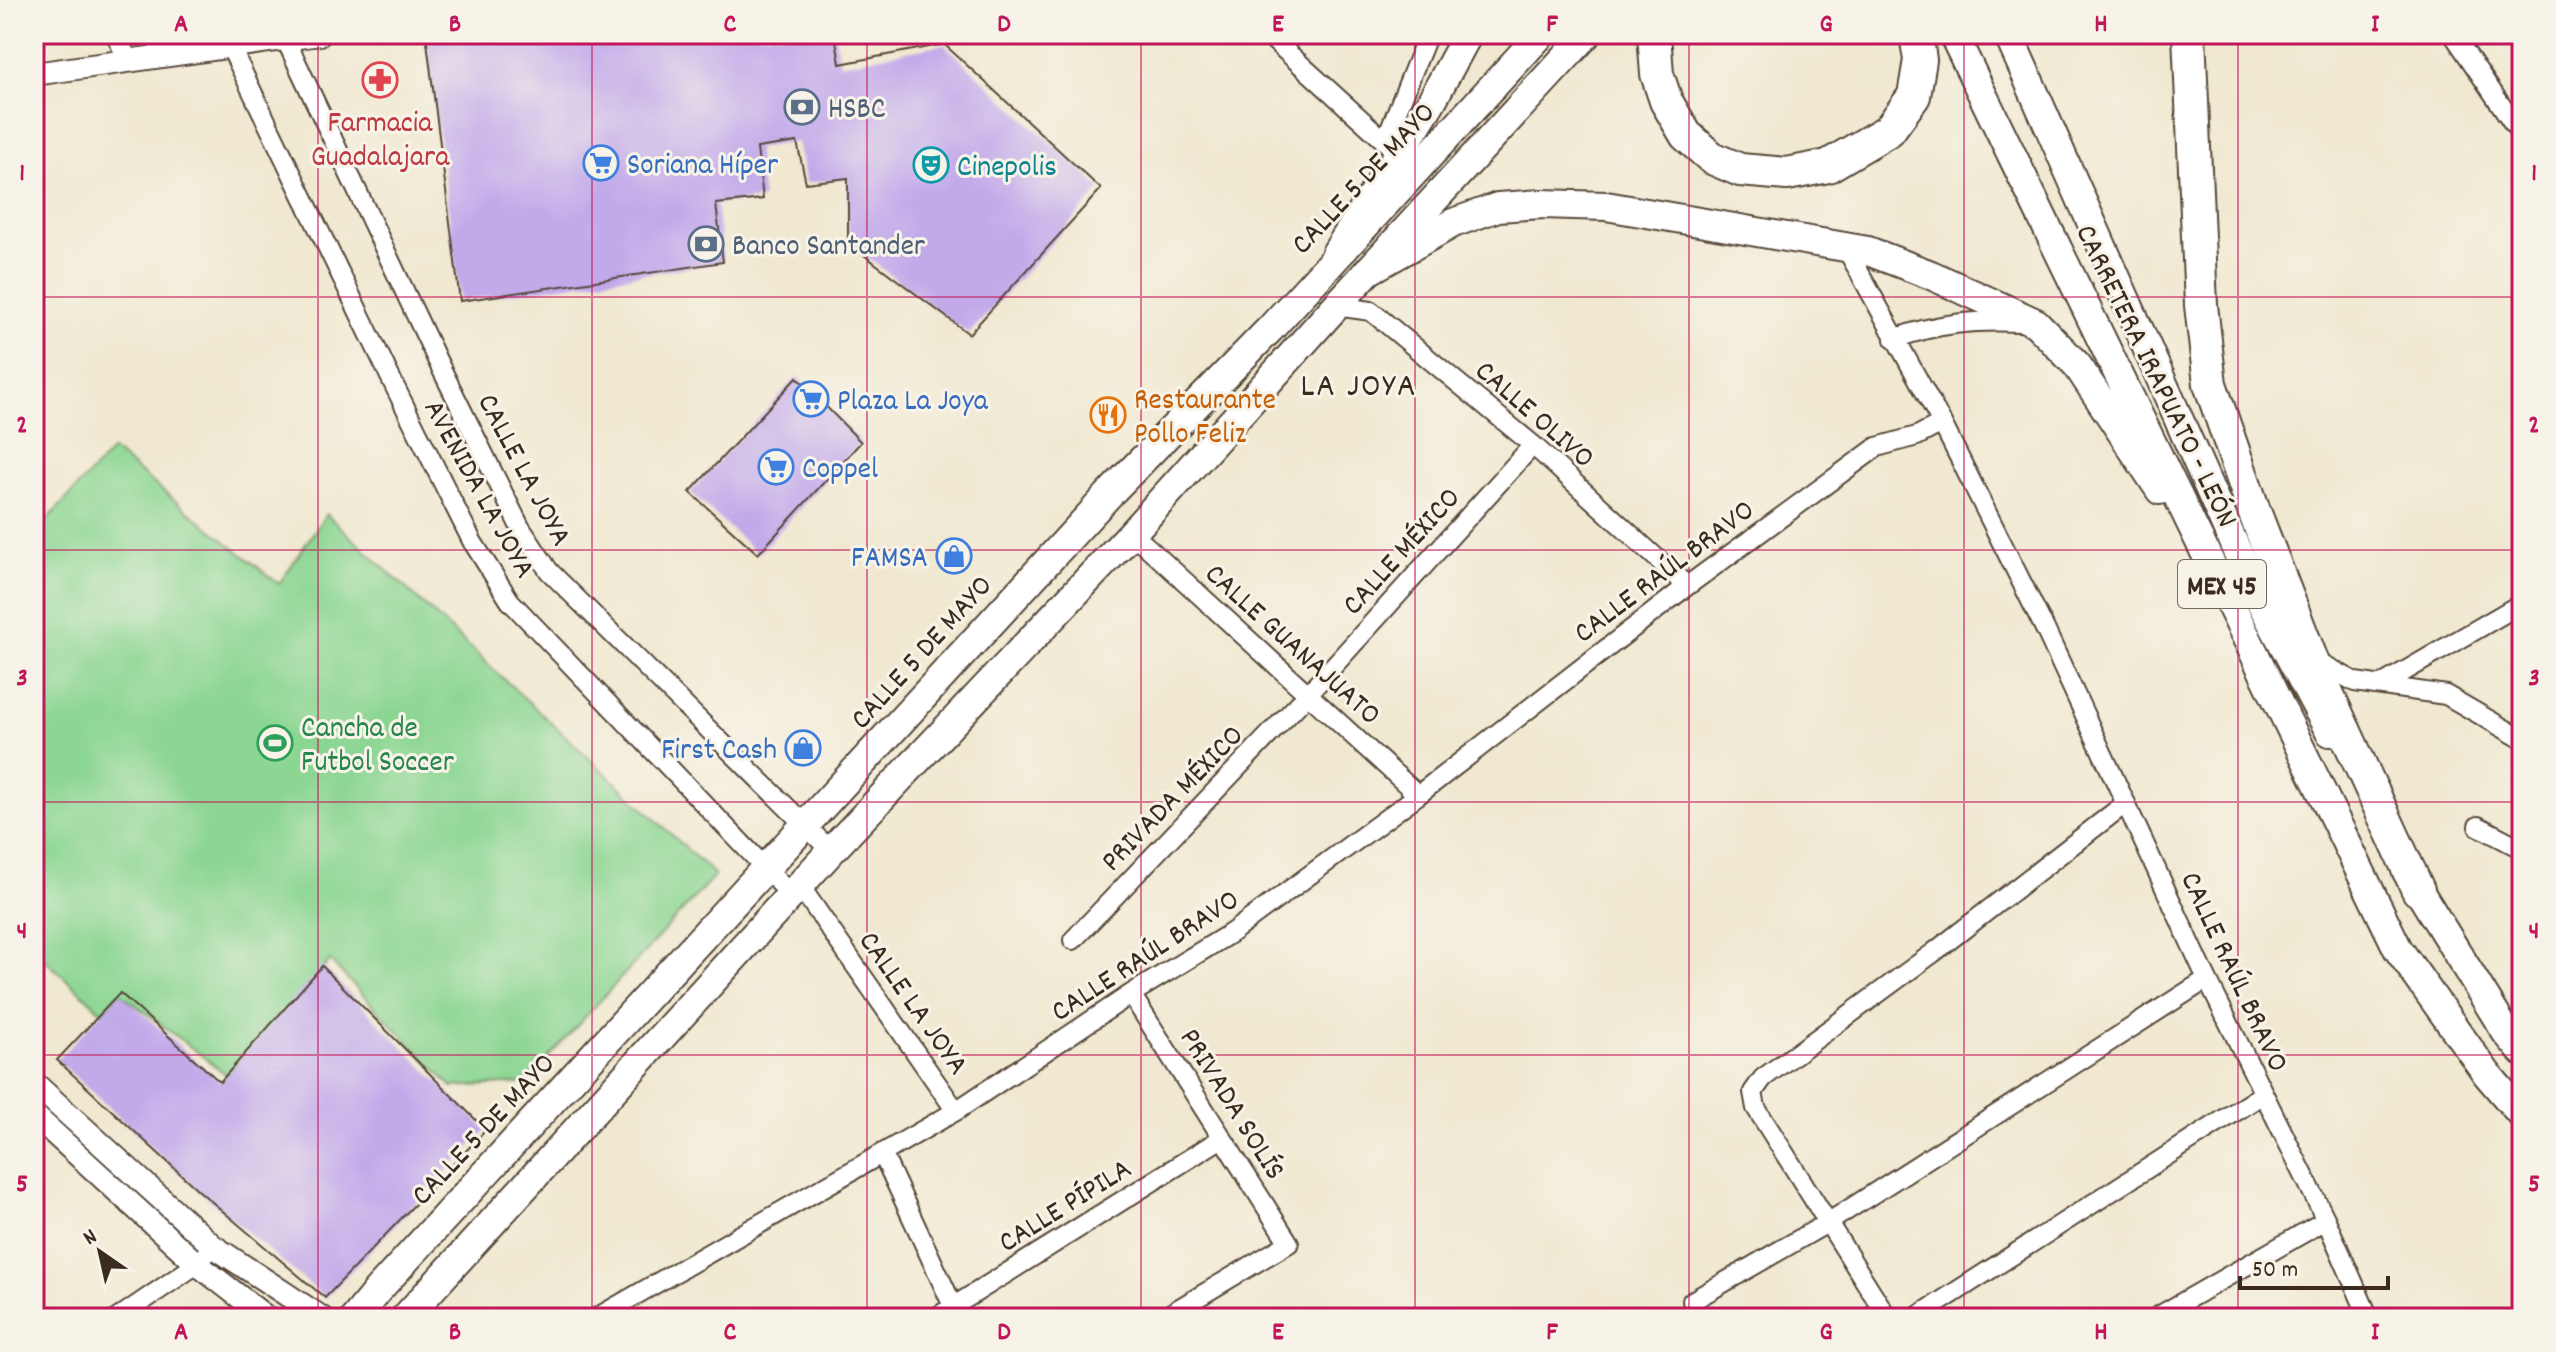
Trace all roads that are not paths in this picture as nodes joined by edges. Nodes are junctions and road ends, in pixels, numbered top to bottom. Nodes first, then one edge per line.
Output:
1 (115, 34) edge
2 (320, 34) edge
3 (1267, 34) edge
4 (1428, 34) edge
5 (1468, 34) edge
6 (1541, 34) edge
7 (1587, 34) edge
8 (1654, 34) edge
9 (1916, 34) edge
10 (1953, 34) edge
11 (2008, 34) edge
12 (2189, 34) edge
13 (2453, 34) edge
14 (284, 36) edge
15 (229, 40) edge
16 (129, 61) junction
17 (34, 74) edge
18 (2522, 136) edge
19 (1392, 147) junction
20 (1846, 248) junction
21 (1336, 253) junction
22 (1368, 271) junction
23 (1336, 306) junction
24 (2036, 323) junction
25 (1894, 339) junction
26 (1942, 423) junction
27 (1533, 445) junction
28 (1132, 533) junction
29 (2221, 582) junction
30 (1687, 586) junction
31 (2522, 603) edge
32 (2311, 658) junction
33 (2381, 685) junction
34 (1309, 693) junction
35 (2522, 739) edge
36 (1418, 795) junction
37 (2126, 803) junction
38 (2478, 826) dead end
39 (806, 827) junction
40 (2522, 849) edge
41 (831, 851) junction
42 (766, 870) junction
43 (796, 890) junction
44 (2418, 890) junction
45 (1073, 940) dead end
46 (2207, 979) junction
47 (1131, 994) junction
48 (2522, 1051) edge
49 (34, 1083) edge
50 (2263, 1094) junction
51 (956, 1111) junction
52 (34, 1115) edge
53 (2522, 1115) edge
54 (1222, 1138) junction
55 (882, 1153) junction
56 (2326, 1220) junction
57 (1829, 1222) junction
58 (213, 1246) junction
59 (197, 1264) junction
60 (377, 1291) junction
61 (1692, 1301) dead end
62 (955, 1313) edge
63 (118, 1318) edge
64 (267, 1318) edge
65 (322, 1318) edge
66 (355, 1318) edge
67 (404, 1318) edge
68 (596, 1318) edge
69 (935, 1318) edge
70 (1163, 1318) edge
71 (1888, 1318) edge
72 (1915, 1318) edge
73 (2155, 1318) edge
74 (2369, 1318) edge

1 - 16 street
2 - 14 street
3 - 19 street
4 - 19 street
5 - 19 main road
6 - 21 main road, CALLE 5 DE MAYO
7 - 22 main road
8 - 9 highway
10 - 29 main road, CARRETERA IRAPUATO - LEÓN / MEX 45
11 - 44 main road, CARRETERA IRAPUATO - LEÓN / MEX 45
12 - 32 highway
13 - 18 street
14 - 15 street
14 - 39 street, CALLE LA JOYA
15 - 16 street
15 - 42 street, AVENIDA LA JOYA
16 - 17 street
19 - 21 main road
20 - 22 main road
20 - 24 main road
20 - 25 street
21 - 39 main road, CALLE 5 DE MAYO
22 - 23 main road
23 - 27 street, CALLE OLIVO
23 - 28 main road
24 - 25 street
24 - 29 main road
25 - 26 street
26 - 30 street, CALLE RAÚL BRAVO
26 - 37 street, CALLE RAÚL BRAVO
27 - 30 street, CALLE OLIVO
27 - 34 street, CALLE MÉXICO
28 - 34 street, CALLE GUANAJUATO
28 - 41 main road
29 - 53 main road, CARRETERA IRAPUATO - LEÓN / MEX 45
30 - 36 street, CALLE RAÚL BRAVO
31 - 33 street
32 - 33 street
32 - 44 highway
33 - 35 street
34 - 36 street, CALLE GUANAJUATO
34 - 45 street, PRIVADA MÉXICO
36 - 47 street, CALLE RAÚL BRAVO
37 - 46 street, CALLE RAÚL BRAVO
37 - 57 street
38 - 40 street
39 - 41 street, CALLE LA JOYA
39 - 42 main road, CALLE 5 DE MAYO
41 - 43 main road
42 - 43 street, AVENIDA LA JOYA
42 - 60 main road, CALLE 5 DE MAYO
43 - 51 street, CALLE LA JOYA
43 - 67 main road
44 - 48 main road, CARRETERA IRAPUATO - LEÓN / MEX 45
46 - 50 street, CALLE RAÚL BRAVO
46 - 57 street
47 - 51 street, CALLE RAÚL BRAVO
47 - 54 street, PRIVADA SOLÍS
49 - 58 street
50 - 56 street, CALLE RAÚL BRAVO
50 - 72 street
51 - 55 street, CALLE RAÚL BRAVO
52 - 59 street
54 - 62 street, CALLE PÍPILA
54 - 70 street, PRIVADA SOLÍS
55 - 62 street
55 - 68 street, CALLE RAÚL BRAVO
56 - 73 street
56 - 74 street, CALLE RAÚL BRAVO
57 - 61 street
57 - 71 street
58 - 59 street
58 - 65 street
59 - 63 street
59 - 64 street
60 - 66 main road, CALLE 5 DE MAYO
60 - 67 street
62 - 69 street, CALLE PÍPILA

